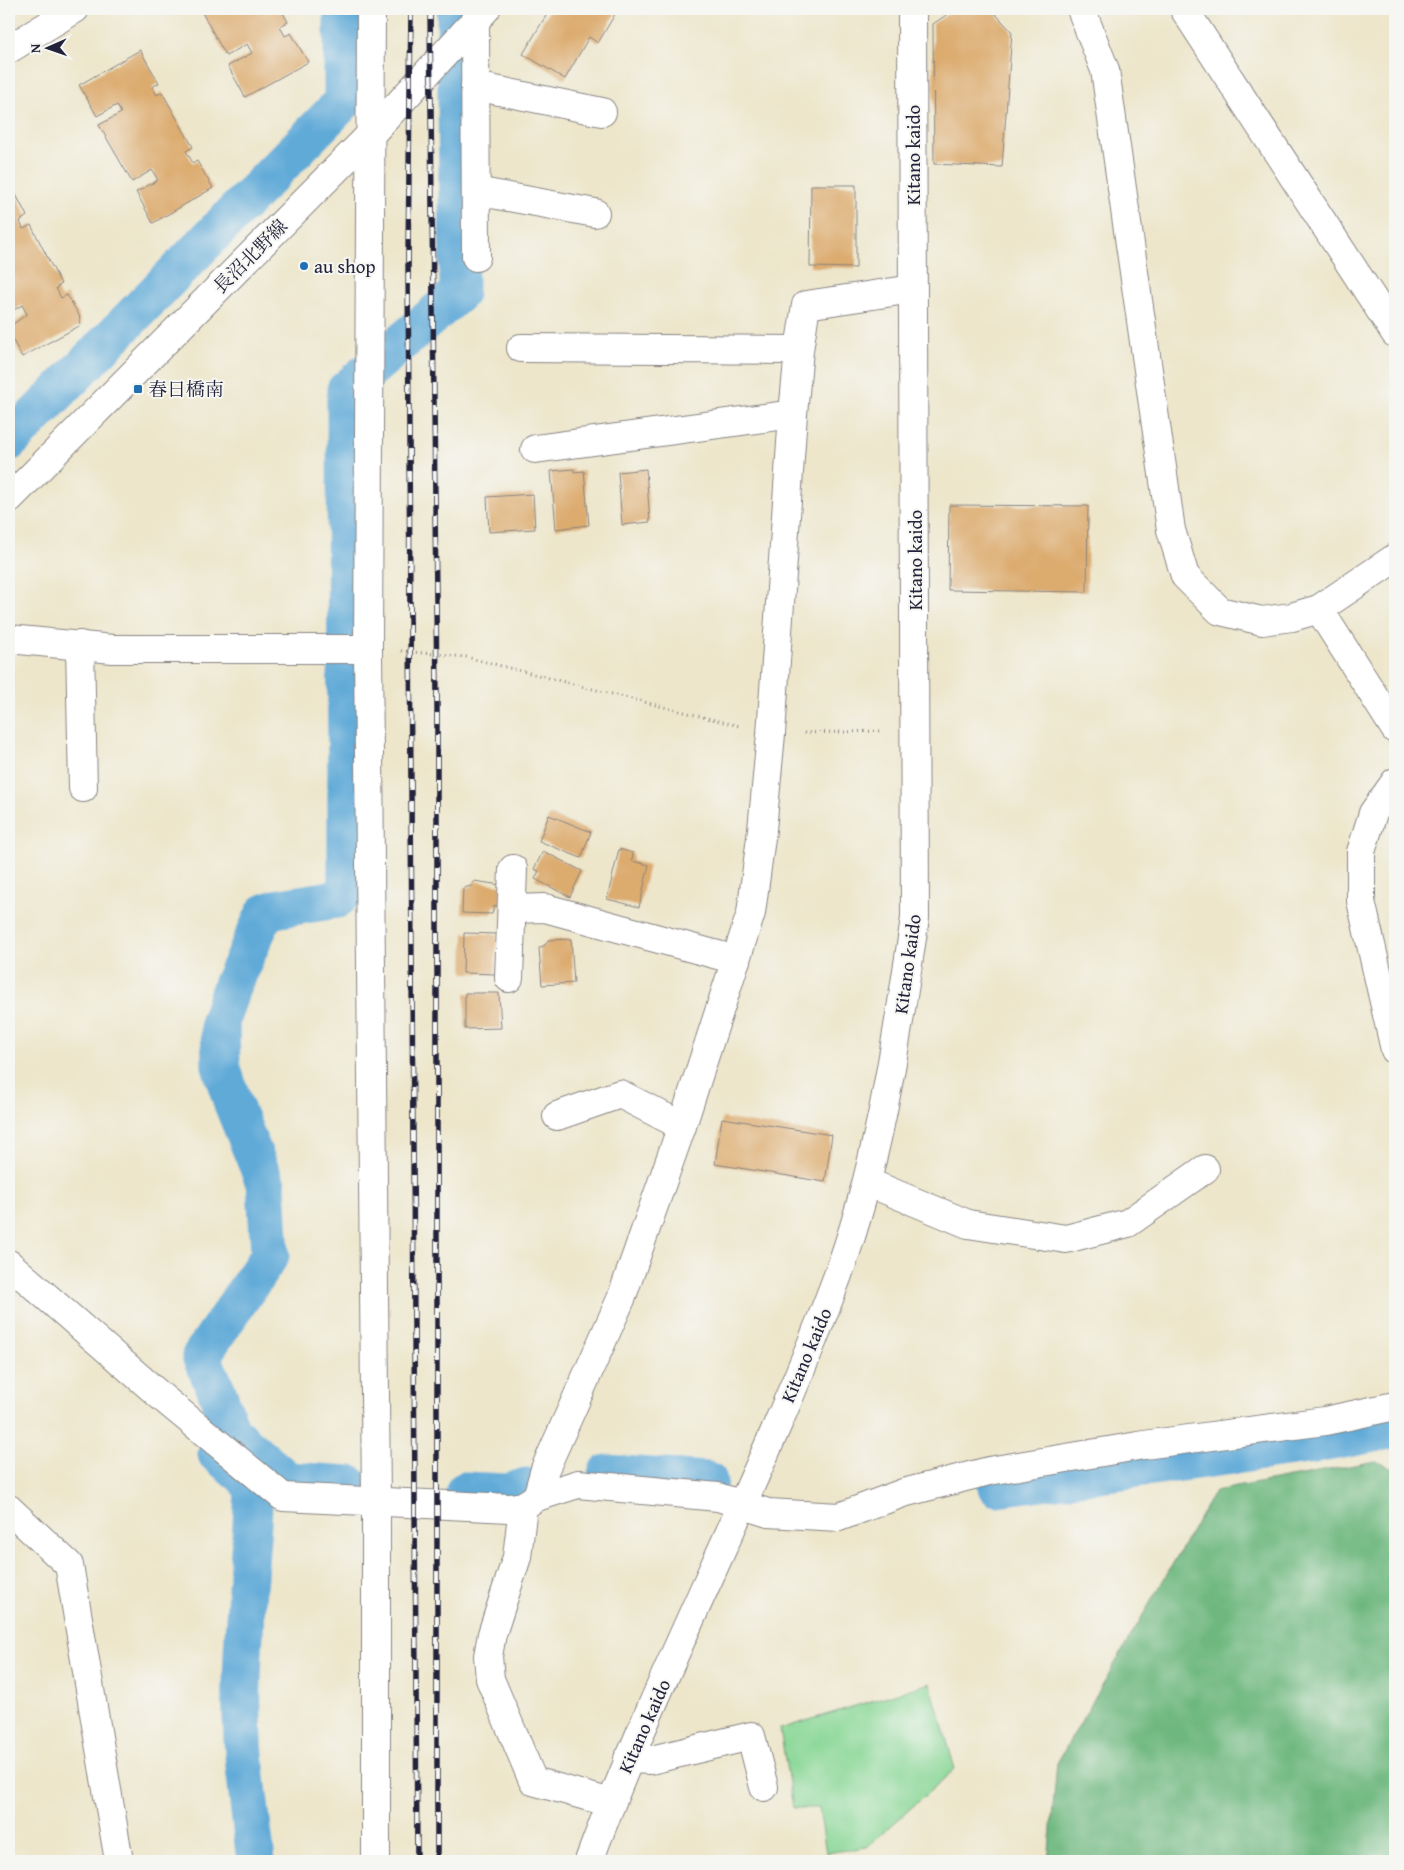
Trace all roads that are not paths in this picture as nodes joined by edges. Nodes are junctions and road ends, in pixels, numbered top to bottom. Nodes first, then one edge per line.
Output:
1 (75, 9) edge
2 (371, 9) edge
3 (912, 9) edge
4 (1081, 9) edge
5 (1184, 9) edge
6 (481, 14) edge
7 (9, 49) edge
8 (475, 86) junction
9 (602, 112) dead end
10 (370, 134) junction
11 (476, 191) junction
12 (596, 213) dead end
13 (476, 257) dead end
14 (913, 289) junction
15 (1395, 334) edge
16 (521, 348) dead end
17 (799, 350) junction
18 (793, 414) junction
19 (535, 449) dead end
20 (9, 499) edge
21 (1395, 558) edge
22 (1319, 609) junction
23 (9, 639) edge
24 (80, 645) junction
25 (368, 649) junction
26 (1395, 729) edge
27 (1395, 782) edge
28 (83, 788) dead end
29 (513, 869) dead end
30 (512, 909) junction
31 (736, 960) junction
32 (509, 978) dead end
33 (1395, 1050) edge
34 (557, 1116) dead end
35 (682, 1126) junction
36 (1205, 1169) dead end
37 (867, 1182) junction
38 (9, 1264) edge
39 (1395, 1406) edge
40 (376, 1501) junction
41 (530, 1501) junction
42 (743, 1504) junction
43 (9, 1509) edge
44 (628, 1759) junction
45 (764, 1787) dead end
46 (611, 1803) junction
47 (119, 1861) edge
48 (376, 1861) edge
49 (589, 1861) edge

1 - 7 street
2 - 10 street
3 - 14 street, Kitano kaido
4 - 22 street
5 - 15 street
6 - 8 street
6 - 10 street, 長沼北野線
8 - 9 street
8 - 11 street
10 - 20 street, 長沼北野線
10 - 25 street
11 - 12 street
11 - 13 street
14 - 17 street
14 - 37 street, Kitano kaido
16 - 17 street
17 - 18 street
18 - 19 street
18 - 31 street
21 - 22 street
22 - 26 street
23 - 24 street
24 - 25 street
24 - 28 street
25 - 40 street
27 - 33 street
29 - 30 street
30 - 31 street
30 - 32 street
31 - 35 street
34 - 35 street
35 - 41 street
36 - 37 street
37 - 42 street, Kitano kaido
38 - 40 street
39 - 42 street
40 - 41 street
40 - 48 street
41 - 42 street
41 - 46 street
42 - 44 street, Kitano kaido
43 - 47 street
44 - 45 street
44 - 46 street, Kitano kaido
46 - 49 street, Kitano kaido

